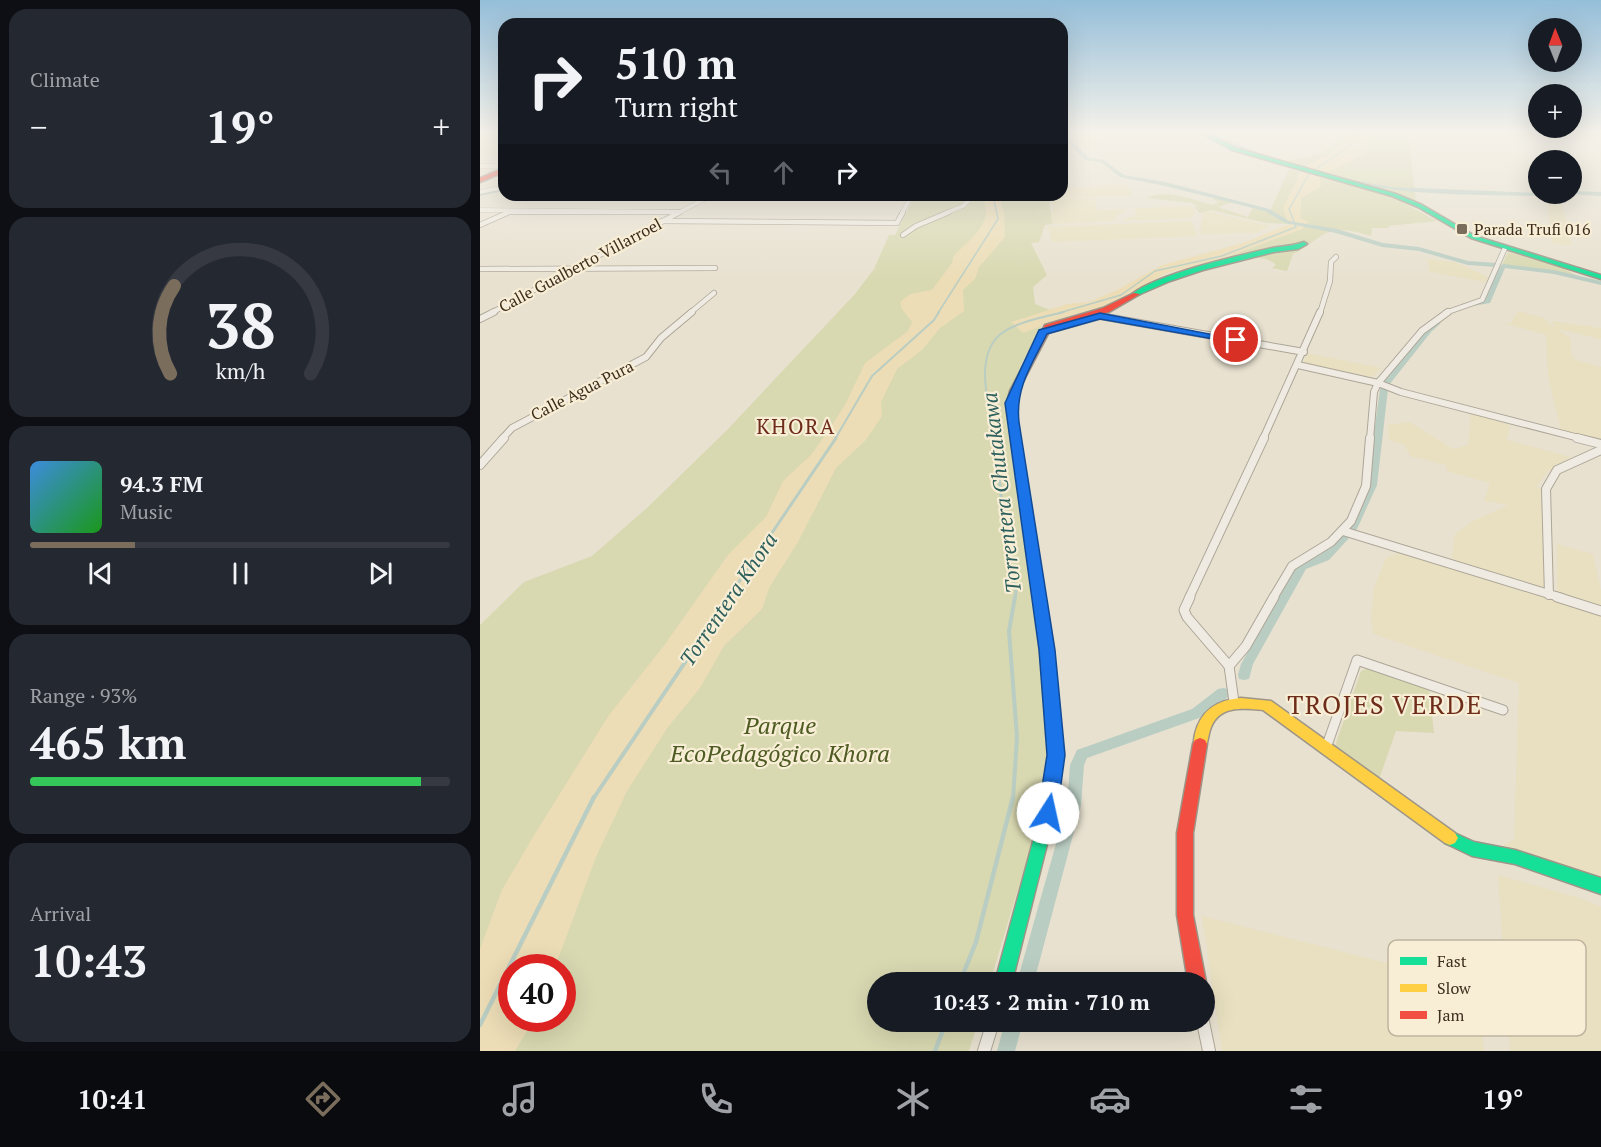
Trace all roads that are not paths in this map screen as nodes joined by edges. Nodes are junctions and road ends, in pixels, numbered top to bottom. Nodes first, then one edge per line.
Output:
1 (1345, 182) edge
2 (498, 188) edge
3 (480, 192) edge
4 (701, 201) edge
5 (909, 201) edge
6 (968, 201) edge
7 (480, 210) edge
8 (508, 212) junction
9 (678, 213) junction
10 (662, 221) junction
11 (480, 225) edge
12 (903, 235) dead end
13 (1304, 244) dead end
14 (1505, 248) junction
15 (1336, 257) dead end
16 (577, 267) junction
17 (715, 268) dead end
18 (480, 269) edge
19 (1601, 277) edge
20 (714, 293) dead end
21 (480, 319) edge
22 (1043, 332) junction
23 (1304, 352) junction
24 (1298, 365) junction
25 (1378, 383) junction
26 (1601, 444) edge
27 (1601, 450) edge
28 (480, 465) edge
29 (1343, 531) junction
30 (1549, 595) junction
31 (1601, 611) edge
32 (1229, 666) junction
33 (1234, 702) junction
34 (1503, 710) dead end
35 (1326, 748) junction
36 (1601, 886) edge
37 (1006, 972) edge
38 (1195, 972) edge
39 (990, 1032) edge
40 (1205, 1032) edge
41 (984, 1051) edge
42 (1209, 1051) edge

1 - 14 street
2 - 3 street
4 - 9 street, Calle Gualberto Villarroel
5 - 10 street
6 - 12 street
7 - 8 street
8 - 9 street
8 - 11 street
9 - 10 street, Calle Gualberto Villarroel
10 - 16 street, Calle Gualberto Villarroel
13 - 22 street
14 - 19 street
14 - 25 street
15 - 23 street
16 - 17 street
16 - 18 street
16 - 21 street, Calle Gualberto Villarroel
20 - 28 street, Calle Agua Pura
22 - 23 street
22 - 37 street
23 - 24 street
24 - 25 street
24 - 32 street
25 - 26 street
25 - 29 street
27 - 30 street
29 - 30 street
29 - 32 street
30 - 31 street
32 - 33 street
33 - 35 street
33 - 38 street
34 - 35 street
35 - 36 street
39 - 41 street
40 - 42 street

